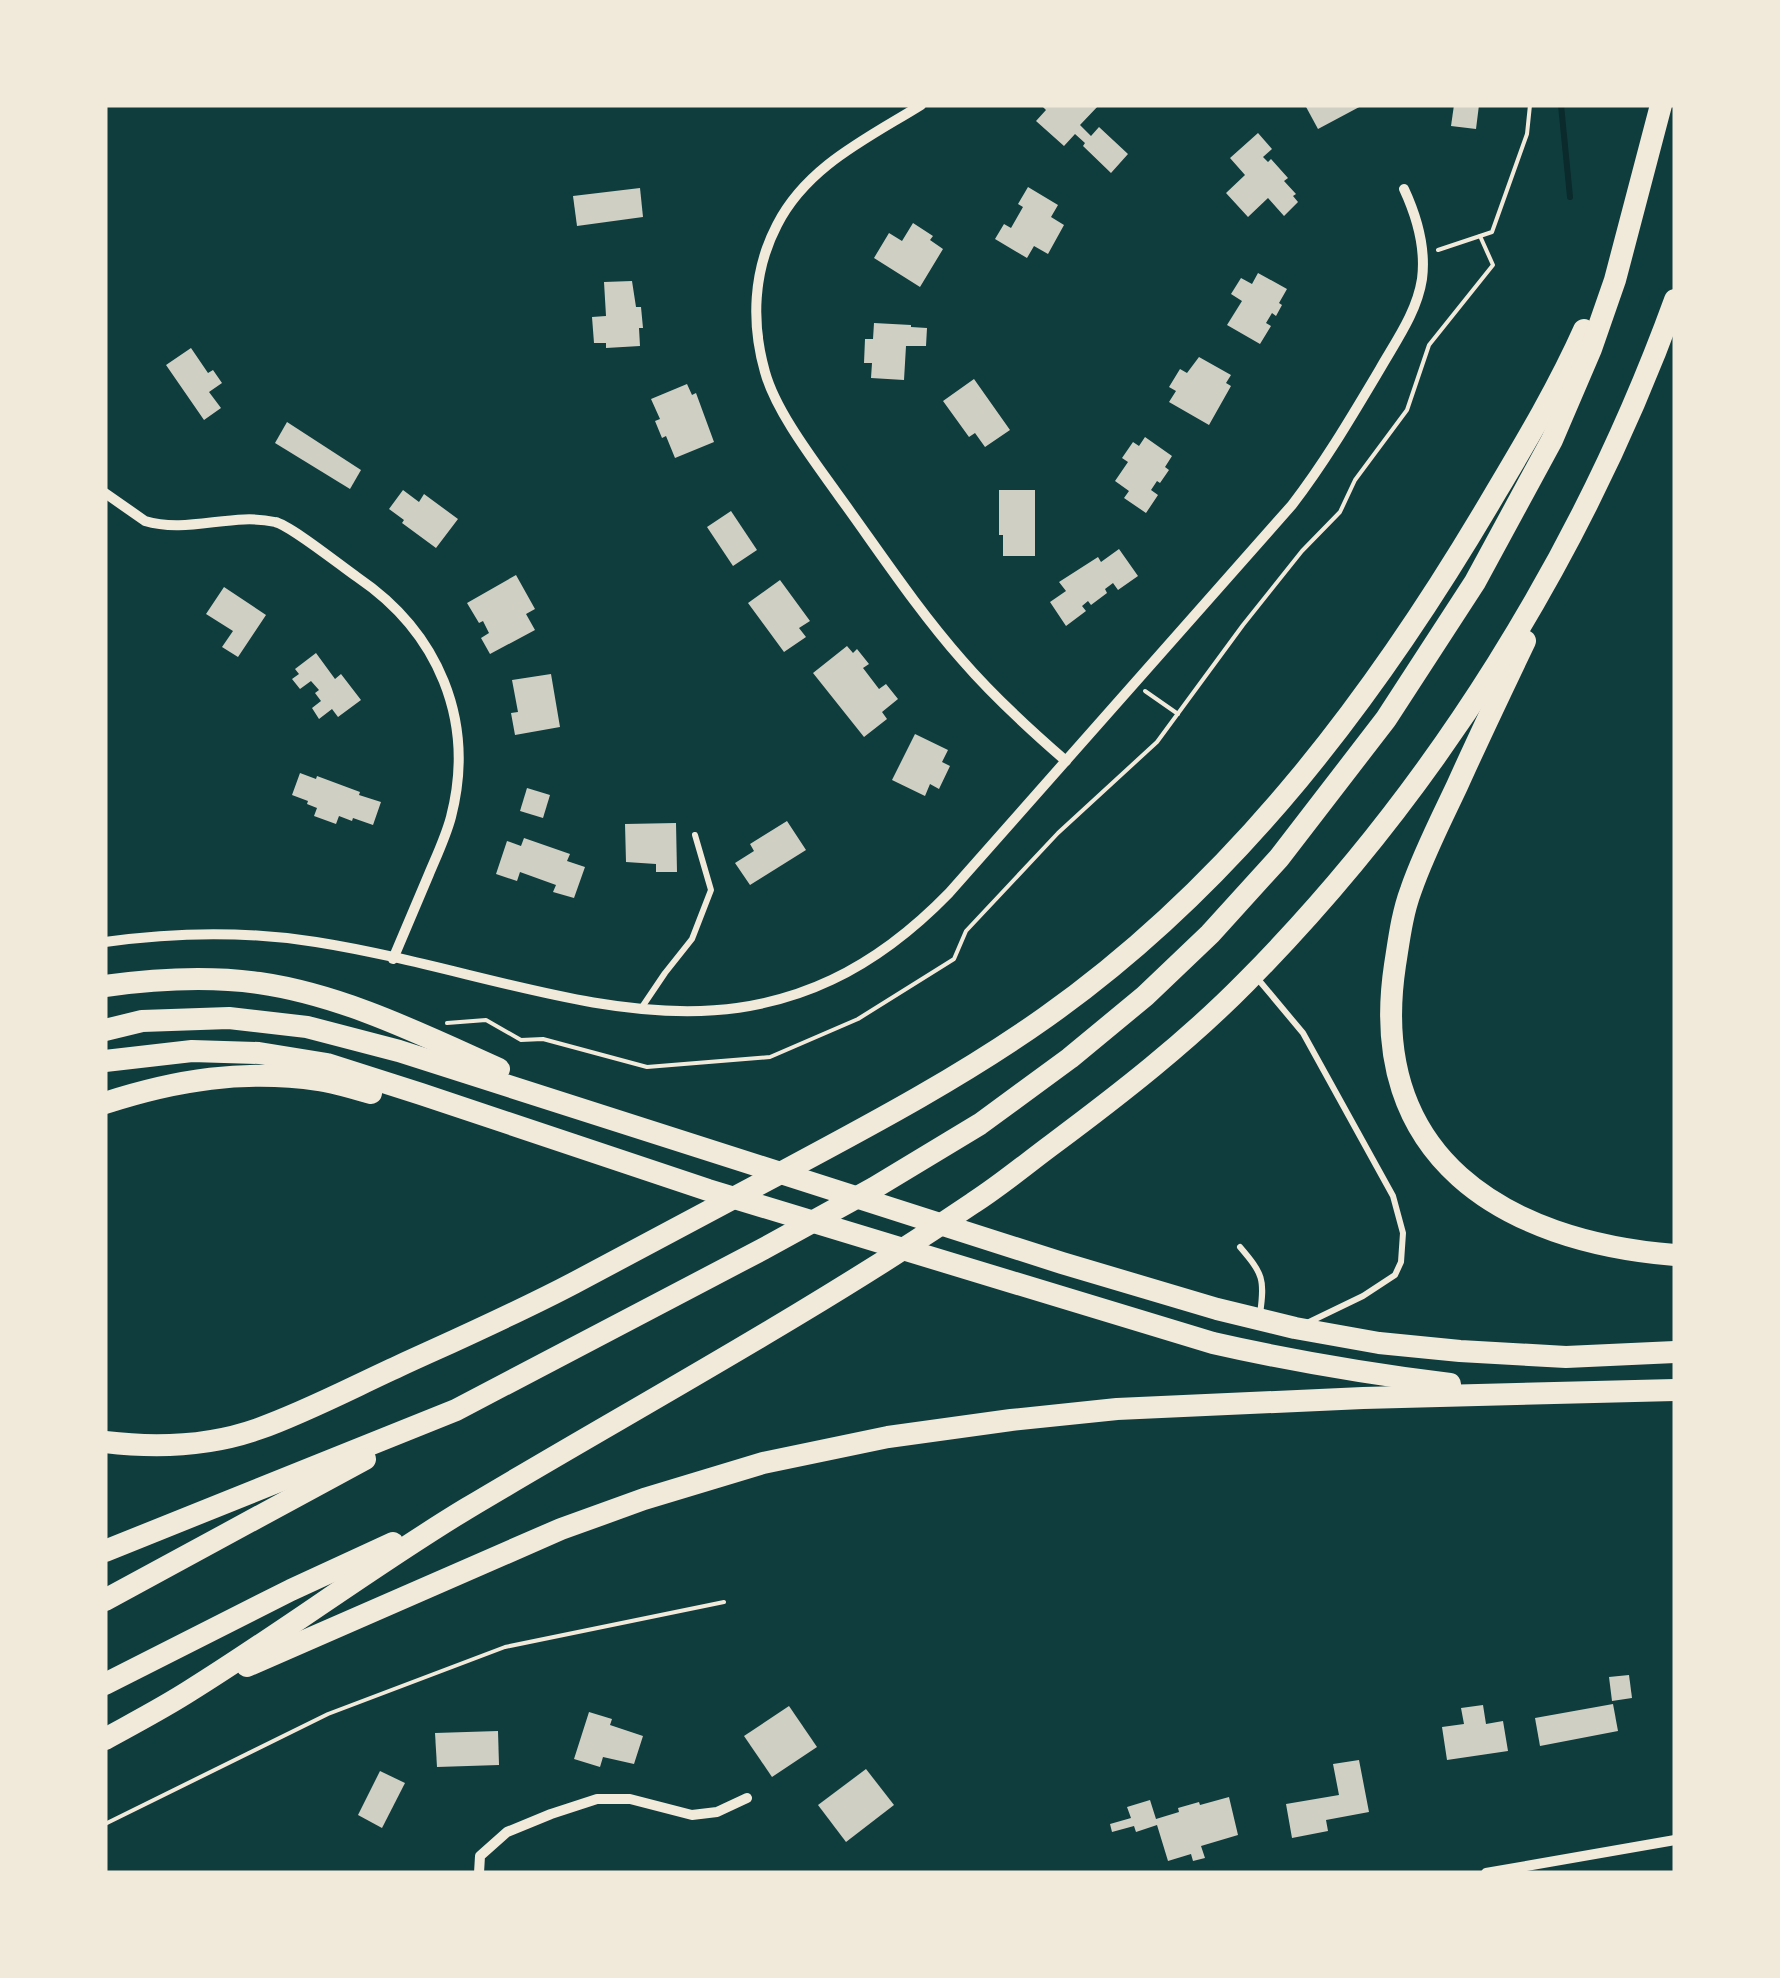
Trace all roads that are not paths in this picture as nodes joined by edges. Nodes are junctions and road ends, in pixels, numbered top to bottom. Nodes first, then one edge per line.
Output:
1 (921, 105) edge
2 (1661, 105) edge
3 (1404, 189) dead end
4 (1630, 222) junction
5 (1675, 300) edge
6 (1605, 470) junction
7 (105, 493) edge
8 (1066, 761) junction
9 (695, 835) dead end
10 (105, 942) edge
11 (393, 959) junction
12 (1254, 974) junction
13 (105, 986) edge
14 (640, 1010) junction
15 (105, 1030) edge
16 (105, 1061) edge
17 (105, 1103) edge
18 (756, 1163) junction
19 (708, 1190) junction
20 (1240, 1247) dead end
21 (1675, 1255) edge
22 (1259, 1320) junction
23 (1295, 1328) junction
24 (1675, 1352) edge
25 (1675, 1390) edge
26 (1564, 1392) junction
27 (456, 1410) junction
28 (105, 1442) edge
29 (460, 1513) junction
30 (105, 1550) edge
31 (105, 1600) edge
32 (105, 1684) edge
33 (189, 1691) junction
34 (105, 1740) edge
35 (748, 1798) dead end
36 (1675, 1840) edge
37 (479, 1873) edge
38 (1486, 1873) edge

1 - 8 street
2 - 4 highway
3 - 8 street
4 - 27 highway
4 - 28 highway
5 - 6 highway
6 - 12 highway
6 - 21 highway
7 - 11 street
8 - 14 street
9 - 14 lane
10 - 11 street
11 - 14 street
12 - 23 lane
12 - 29 highway
13 - 18 highway
15 - 18 highway
16 - 19 highway
17 - 19 highway
18 - 22 highway
19 - 26 highway
20 - 22 lane
22 - 23 highway
23 - 24 highway
25 - 26 highway
26 - 33 highway
27 - 30 highway
27 - 31 highway
29 - 32 highway
29 - 33 highway
33 - 34 highway
35 - 37 street
36 - 38 street

